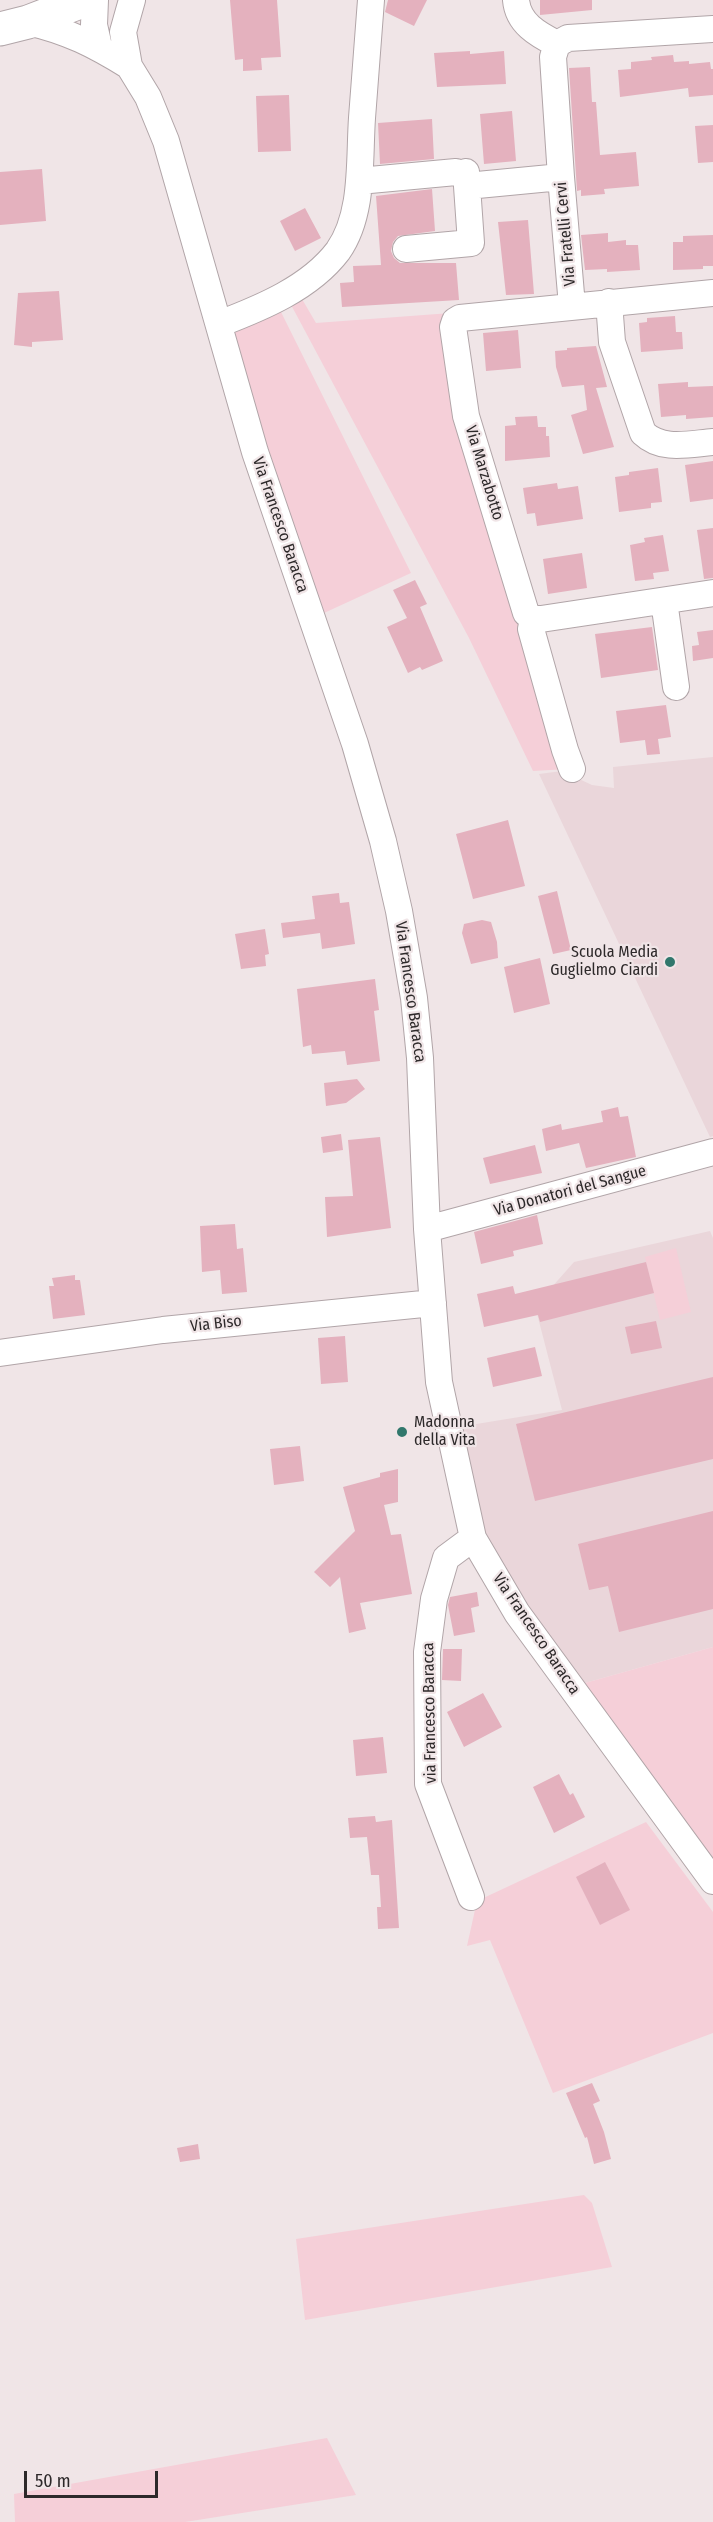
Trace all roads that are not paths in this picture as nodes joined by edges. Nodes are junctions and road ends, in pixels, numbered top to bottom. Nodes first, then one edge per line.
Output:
1 (85, 0) edge
2 (95, 0) edge
3 (100, 0) edge
4 (132, 0) edge
5 (371, 0) edge
6 (516, 0) edge
7 (14, 26) edge
8 (713, 29) edge
9 (123, 32) junction
10 (556, 44) junction
11 (99, 47) junction
12 (129, 66) junction
13 (463, 176) junction
14 (561, 177) junction
15 (359, 180) junction
16 (406, 249) dead end
17 (713, 293) edge
18 (609, 302) junction
19 (572, 306) junction
20 (455, 321) joint
21 (219, 324) junction
22 (713, 442) edge
23 (713, 593) edge
24 (664, 601) junction
25 (533, 619) junction
26 (676, 687) dead end
27 (572, 769) dead end
28 (713, 1152) edge
29 (428, 1229) junction
30 (433, 1303) junction
31 (0, 1353) edge
32 (473, 1538) junction
33 (708, 1867) edge
34 (471, 1897) dead end

1 - 7 main road
2 - 11 street
3 - 9 street, Via Francesco Baracca
4 - 9 street, Via Francesco Baracca
5 - 15 street
6 - 10 street
7 - 11 street, Via Francesco Baracca
8 - 10 street
9 - 12 street, Via Francesco Baracca
10 - 14 street, Via Fratelli Cervi
11 - 12 street, Via Francesco Baracca
12 - 21 street, Via Francesco Baracca
13 - 14 street
13 - 15 street
13 - 16 street
14 - 19 street, Via Fratelli Cervi
15 - 21 street
17 - 18 street
18 - 19 street
18 - 22 street
19 - 20 street, Via Fratelli Cervi
20 - 25 street, Via Marzabotto
21 - 29 street, Via Francesco Baracca
23 - 24 street
24 - 25 street
24 - 26 street
25 - 27 street, Via Marzabotto
28 - 29 street, Via Donatori del Sangue
29 - 30 street, Via Francesco Baracca
30 - 31 street, Via Biso
30 - 32 street, Via Francesco Baracca
32 - 33 street, Via Francesco Baracca
32 - 34 street, via Francesco Baracca

